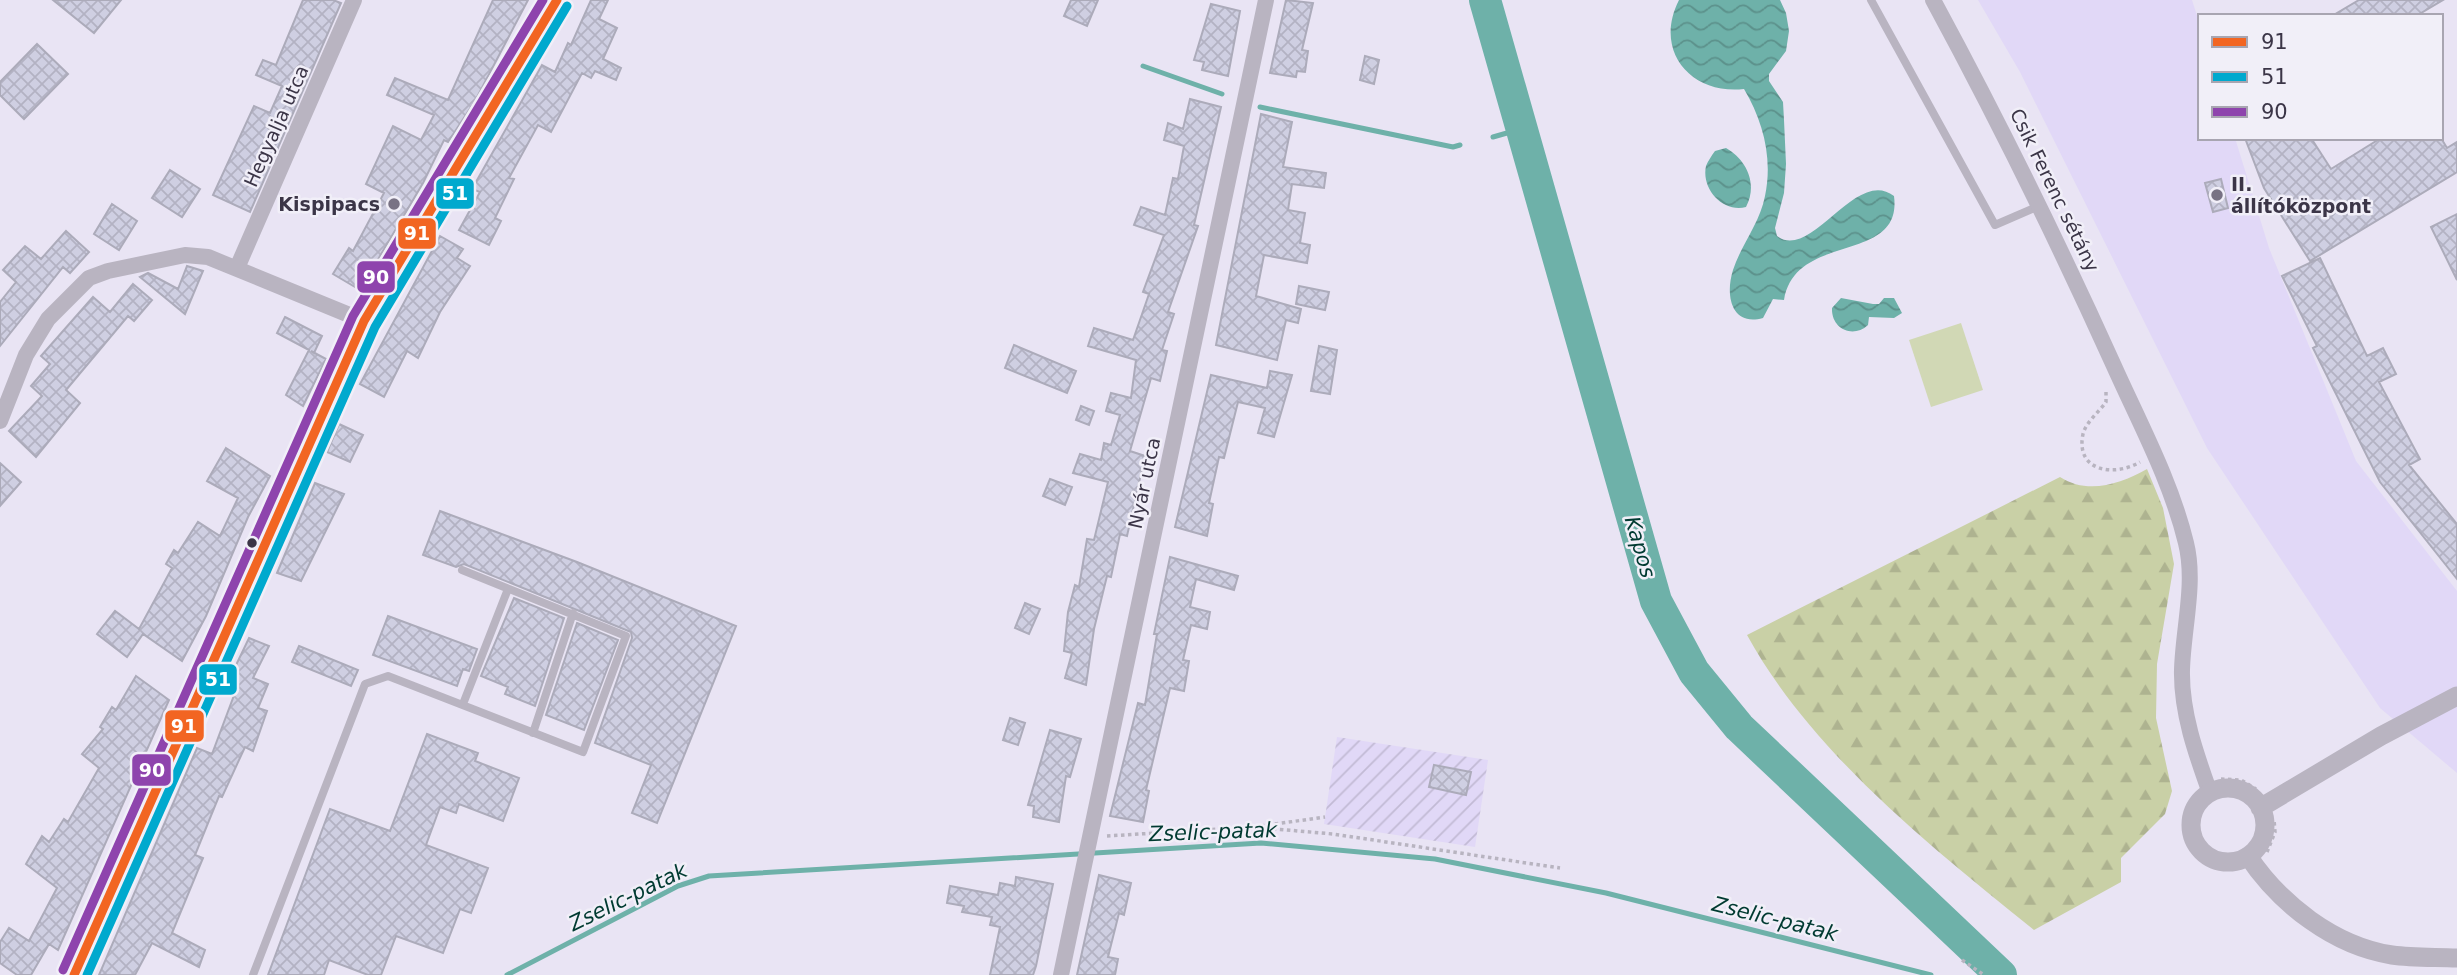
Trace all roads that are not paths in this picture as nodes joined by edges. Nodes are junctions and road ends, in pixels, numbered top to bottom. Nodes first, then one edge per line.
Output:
1 (354, 0) edge
2 (557, 0) edge
3 (1266, 0) edge
4 (1871, 0) edge
5 (1933, 0) edge
6 (2039, 205) junction
7 (237, 268) junction
8 (364, 321) junction
9 (0, 421) edge
10 (461, 570) dead end
11 (508, 589) junction
12 (573, 613) junction
13 (2457, 696) edge
14 (463, 704) junction
15 (533, 733) junction
16 (2210, 793) junction
17 (2267, 812) junction
18 (2256, 857) junction
19 (2457, 958) edge
20 (74, 975) edge
21 (253, 975) edge
22 (1061, 975) edge

1 - 7 street, Hegyalja utca
2 - 8 street
3 - 22 street, Nyár utca
4 - 6 lane
5 - 6 street, Csik Ferenc sétány
6 - 16 street, Csik Ferenc sétány
7 - 8 street
7 - 9 street
8 - 20 street
10 - 11 lane
11 - 12 lane
11 - 14 lane
12 - 15 lane
12 - 15 lane
13 - 17 street
14 - 15 lane
14 - 21 lane
16 - 17 street
16 - 18 street
17 - 18 street
18 - 19 street

